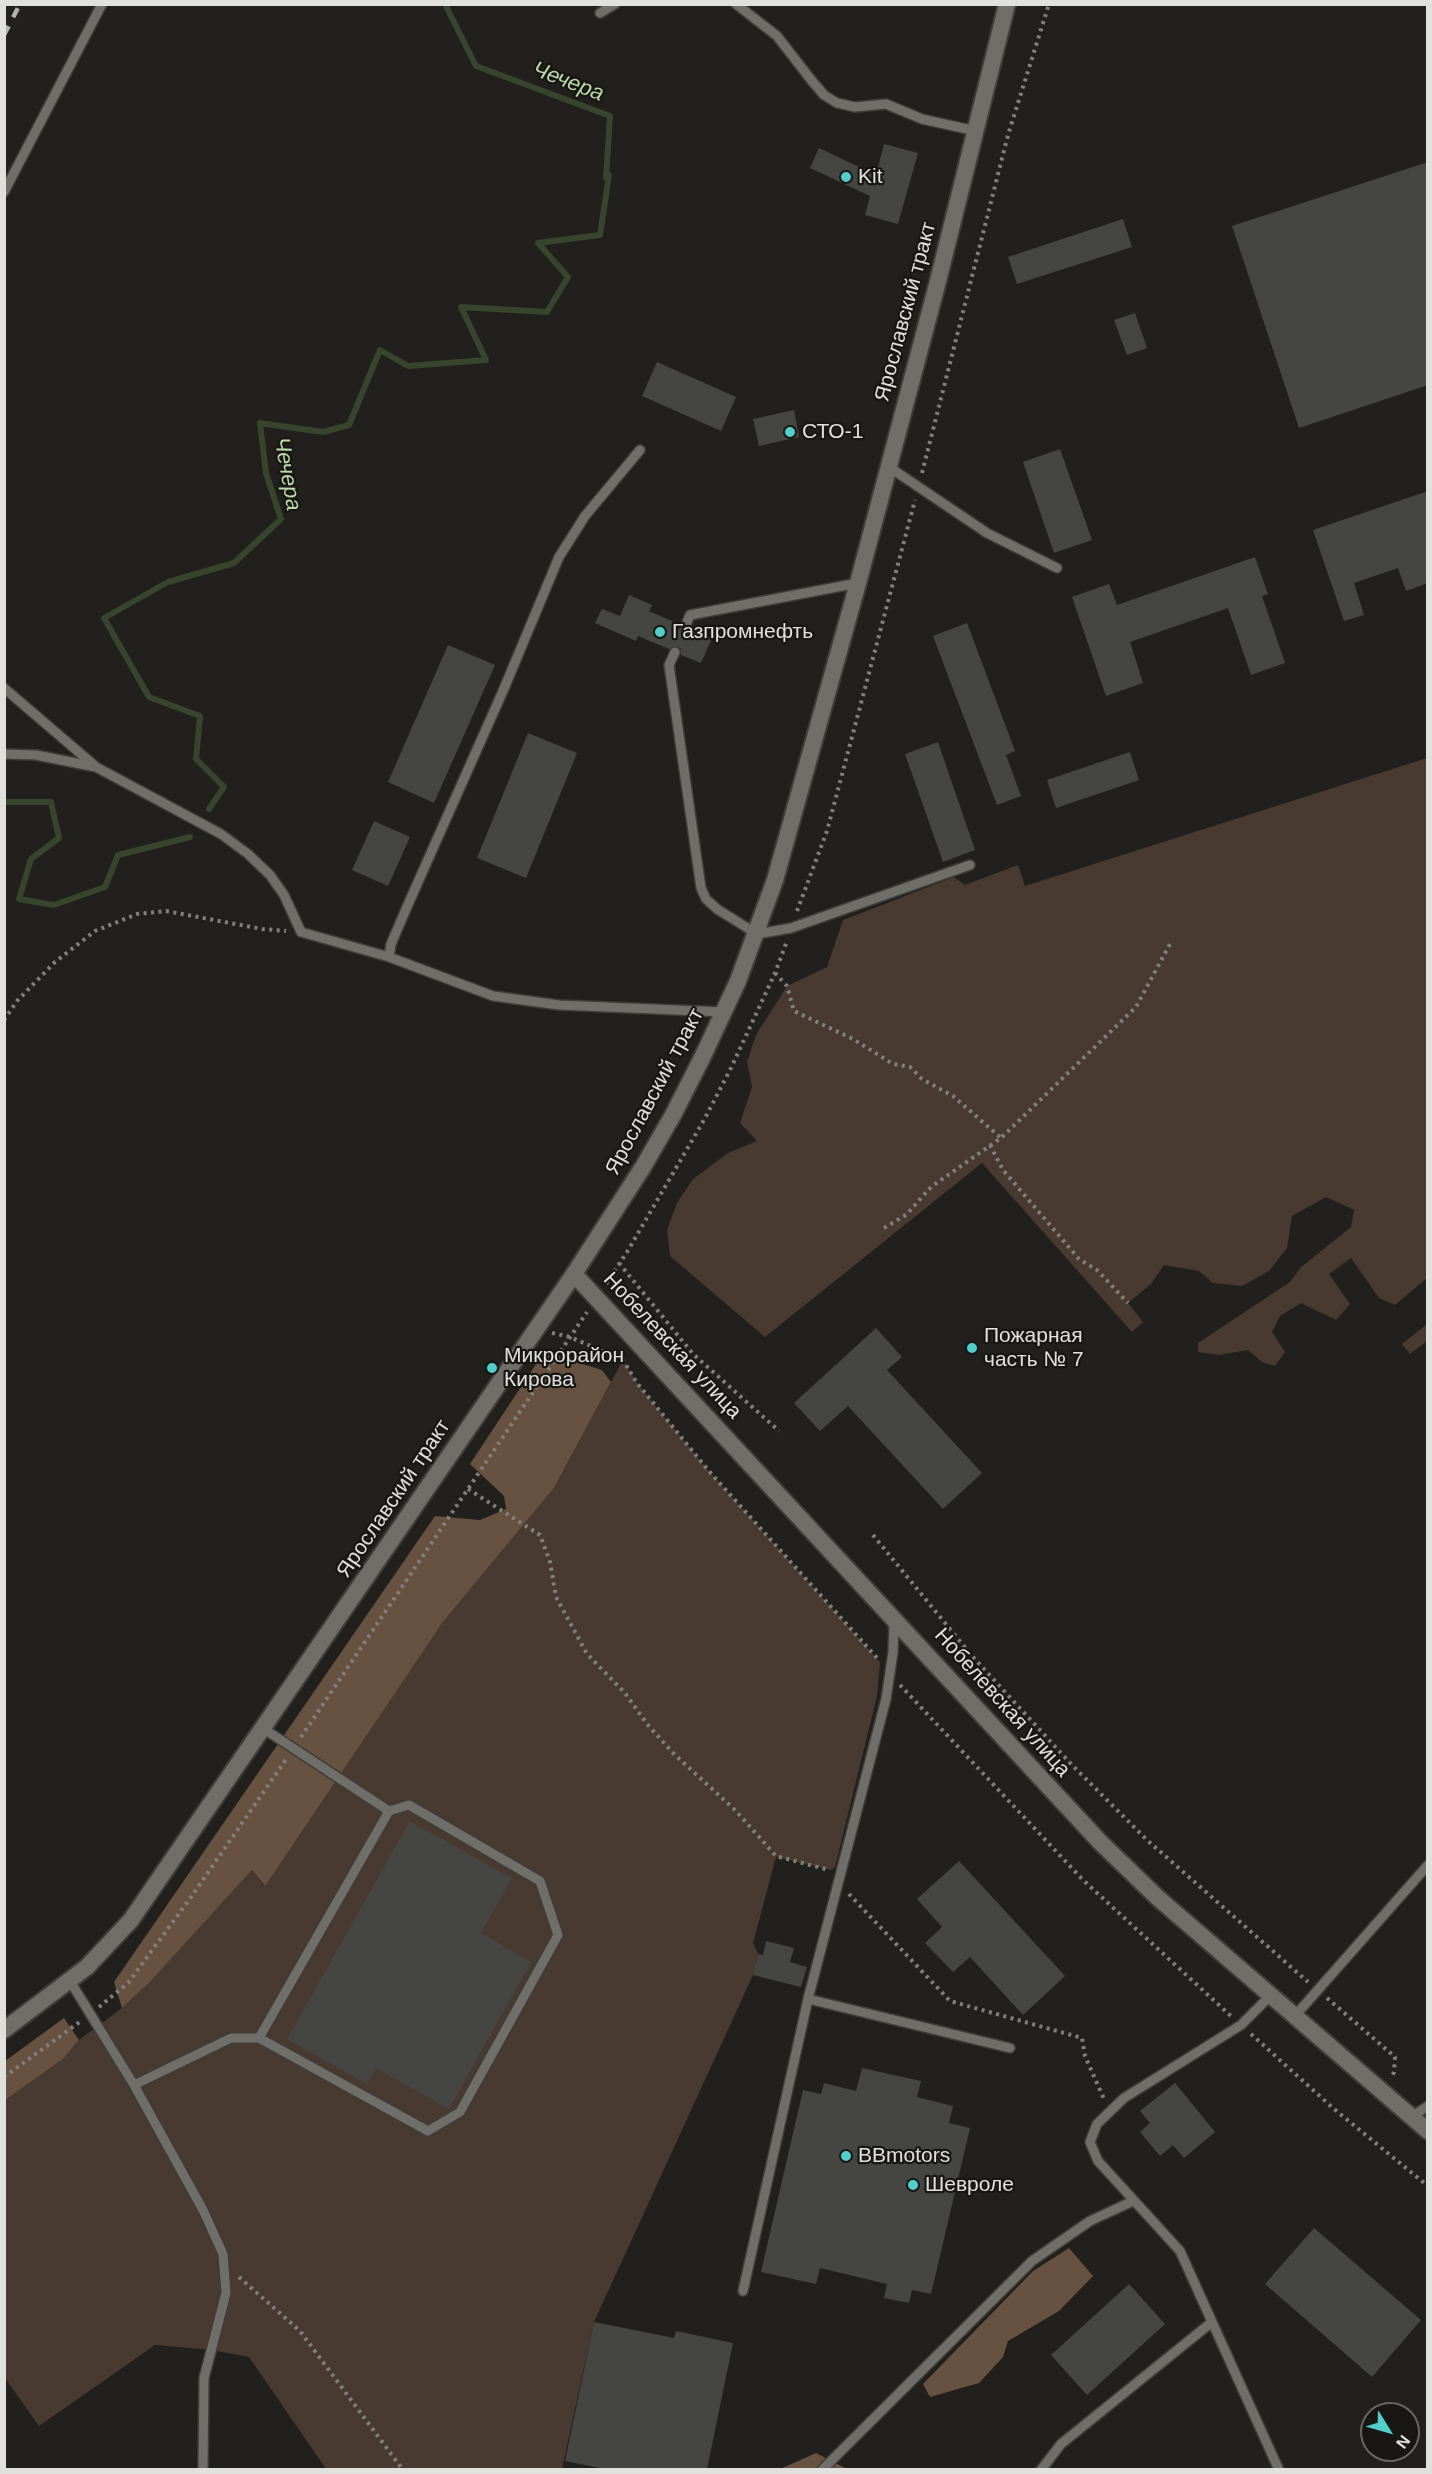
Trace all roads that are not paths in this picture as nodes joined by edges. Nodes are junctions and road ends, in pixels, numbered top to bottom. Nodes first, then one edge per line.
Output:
1 (102, 4) edge
2 (615, 4) edge
3 (736, 4) edge
4 (1007, 4) edge
5 (600, 13) dead end
6 (976, 131) junction
7 (4, 192) edge
8 (640, 450) dead end
9 (889, 467) junction
10 (1057, 568) dead end
11 (858, 583) junction
12 (685, 627) dead end
13 (675, 652) dead end
14 (4, 688) edge
15 (4, 754) edge
16 (96, 767) junction
17 (970, 865) dead end
18 (757, 933) junction
19 (389, 957) junction
20 (724, 1012) junction
21 (574, 1274) junction
22 (894, 1619) junction
23 (264, 1729) junction
24 (389, 1811) junction
25 (1428, 1865) edge
26 (70, 1981) junction
27 (1270, 1996) junction
28 (808, 1999) junction
29 (1294, 2017) junction
30 (4, 2030) edge
31 (259, 2038) junction
32 (1010, 2048) dead end
33 (134, 2085) junction
34 (1428, 2106) edge
35 (1411, 2117) junction
36 (1428, 2131) edge
37 (1133, 2201) junction
38 (743, 2291) dead end
39 (1212, 2322) junction
40 (203, 2469) edge
41 (822, 2469) edge
42 (1041, 2469) edge
43 (1279, 2469) edge

1 - 7 lane
2 - 5 lane
3 - 6 lane
4 - 6 street, Ярославский тракт
6 - 9 street, Ярославский тракт
8 - 19 lane
9 - 10 lane
9 - 11 street, Ярославский тракт
11 - 12 lane
11 - 18 street, Ярославский тракт
13 - 18 lane
14 - 16 lane
15 - 16 lane
16 - 19 lane
17 - 18 lane
18 - 20 street, Ярославский тракт
19 - 20 lane
20 - 21 street, Ярославский тракт
21 - 22 street, Нобелевская улица
21 - 23 street, Ярославский тракт
22 - 27 street, Нобелевская улица
22 - 28 lane
23 - 24 lane
23 - 26 street, Ярославский тракт
24 - 31 lane
24 - 31 lane
25 - 29 lane
26 - 30 street, Ярославский тракт
26 - 33 lane
27 - 29 street, Нобелевская улица
27 - 37 lane
28 - 32 lane
28 - 38 lane
29 - 35 street, Нобелевская улица
31 - 33 lane
33 - 40 lane
34 - 35 lane
35 - 36 street, Нобелевская улица
37 - 39 lane
37 - 41 lane
39 - 42 lane
39 - 43 lane

